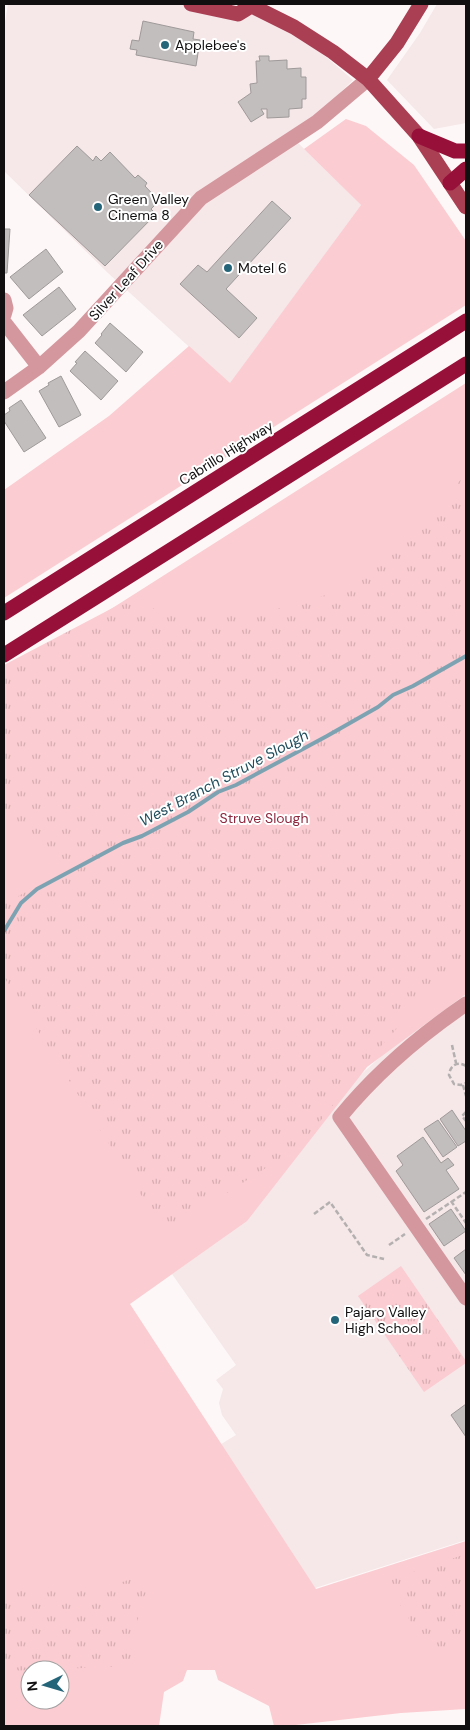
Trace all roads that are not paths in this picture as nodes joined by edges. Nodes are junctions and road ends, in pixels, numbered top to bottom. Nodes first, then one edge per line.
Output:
1 (191, 4) edge
2 (421, 4) edge
3 (250, 5) edge
4 (368, 79) junction
5 (419, 136) junction
6 (466, 151) edge
7 (466, 169) edge
8 (450, 183) junction
9 (466, 207) edge
10 (4, 300) edge
11 (4, 315) edge
12 (466, 321) edge
13 (4, 322) edge
14 (466, 364) edge
15 (39, 367) junction
16 (4, 392) edge
17 (4, 613) edge
18 (4, 655) edge
19 (466, 1004) edge
20 (466, 1298) edge

1 - 3 main road
2 - 4 main road
3 - 4 main road
4 - 5 main road
4 - 15 street, Silver Leaf Drive
5 - 6 highway
5 - 8 main road
7 - 8 highway
8 - 9 main road
10 - 11 street
12 - 17 highway, Cabrillo Highway
13 - 15 street
14 - 18 highway
15 - 16 street, Silver Leaf Drive
19 - 20 street

